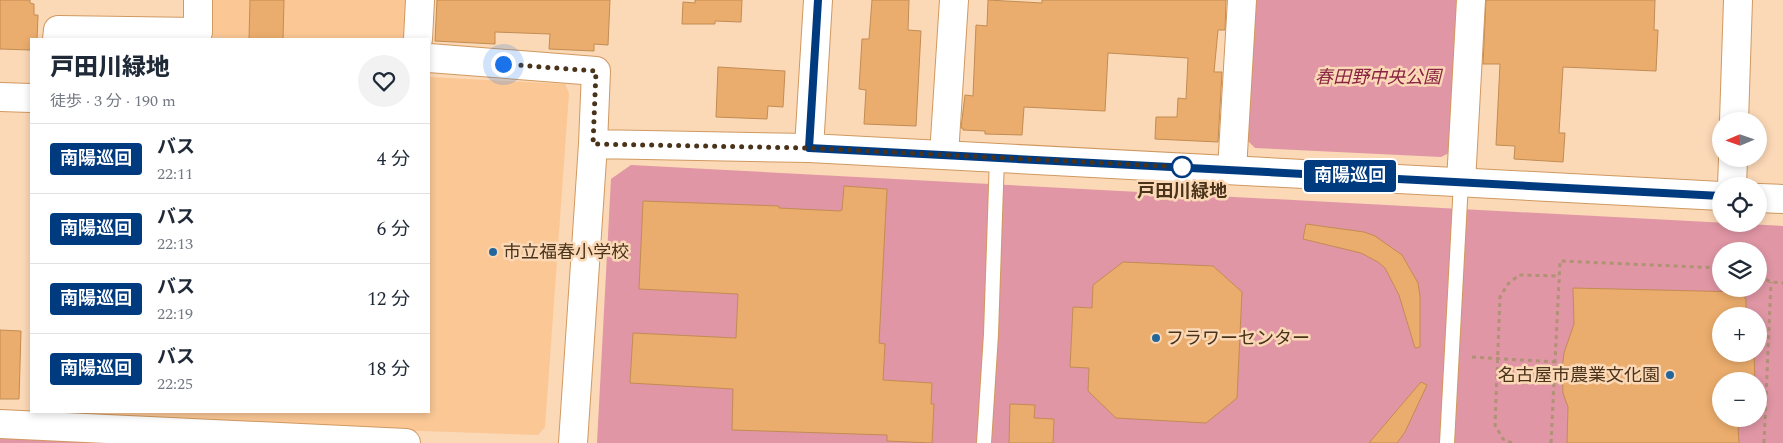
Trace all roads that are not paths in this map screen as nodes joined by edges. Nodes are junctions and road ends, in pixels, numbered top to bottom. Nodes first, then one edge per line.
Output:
1 (198, 0) edge
2 (420, 0) edge
3 (818, 0) edge
4 (954, 0) edge
5 (1242, 0) edge
6 (1471, 0) edge
7 (1738, 0) edge
8 (57, 38) edge
9 (418, 38) edge
10 (430, 58) edge
11 (0, 97) edge
12 (30, 98) edge
13 (1734, 112) edge
14 (593, 144) junction
15 (809, 148) junction
16 (944, 155) junction
17 (997, 157) junction
18 (1232, 170) junction
19 (1461, 182) junction
20 (1712, 196) edge
21 (1767, 198) edge
22 (1783, 199) edge
23 (31, 417) edge
24 (0, 424) edge
25 (406, 443) edge
26 (572, 443) edge
27 (984, 443) edge
28 (1447, 443) edge

1 - 8 street
2 - 9 street
3 - 15 street
4 - 16 street
5 - 18 street
6 - 19 street
7 - 13 street
10 - 14 street
11 - 12 street
14 - 15 street
14 - 26 street
15 - 16 street
16 - 17 street
17 - 18 street
17 - 27 lane
18 - 19 street
19 - 20 street
19 - 28 lane
21 - 22 street
23 - 24 street
23 - 25 street

